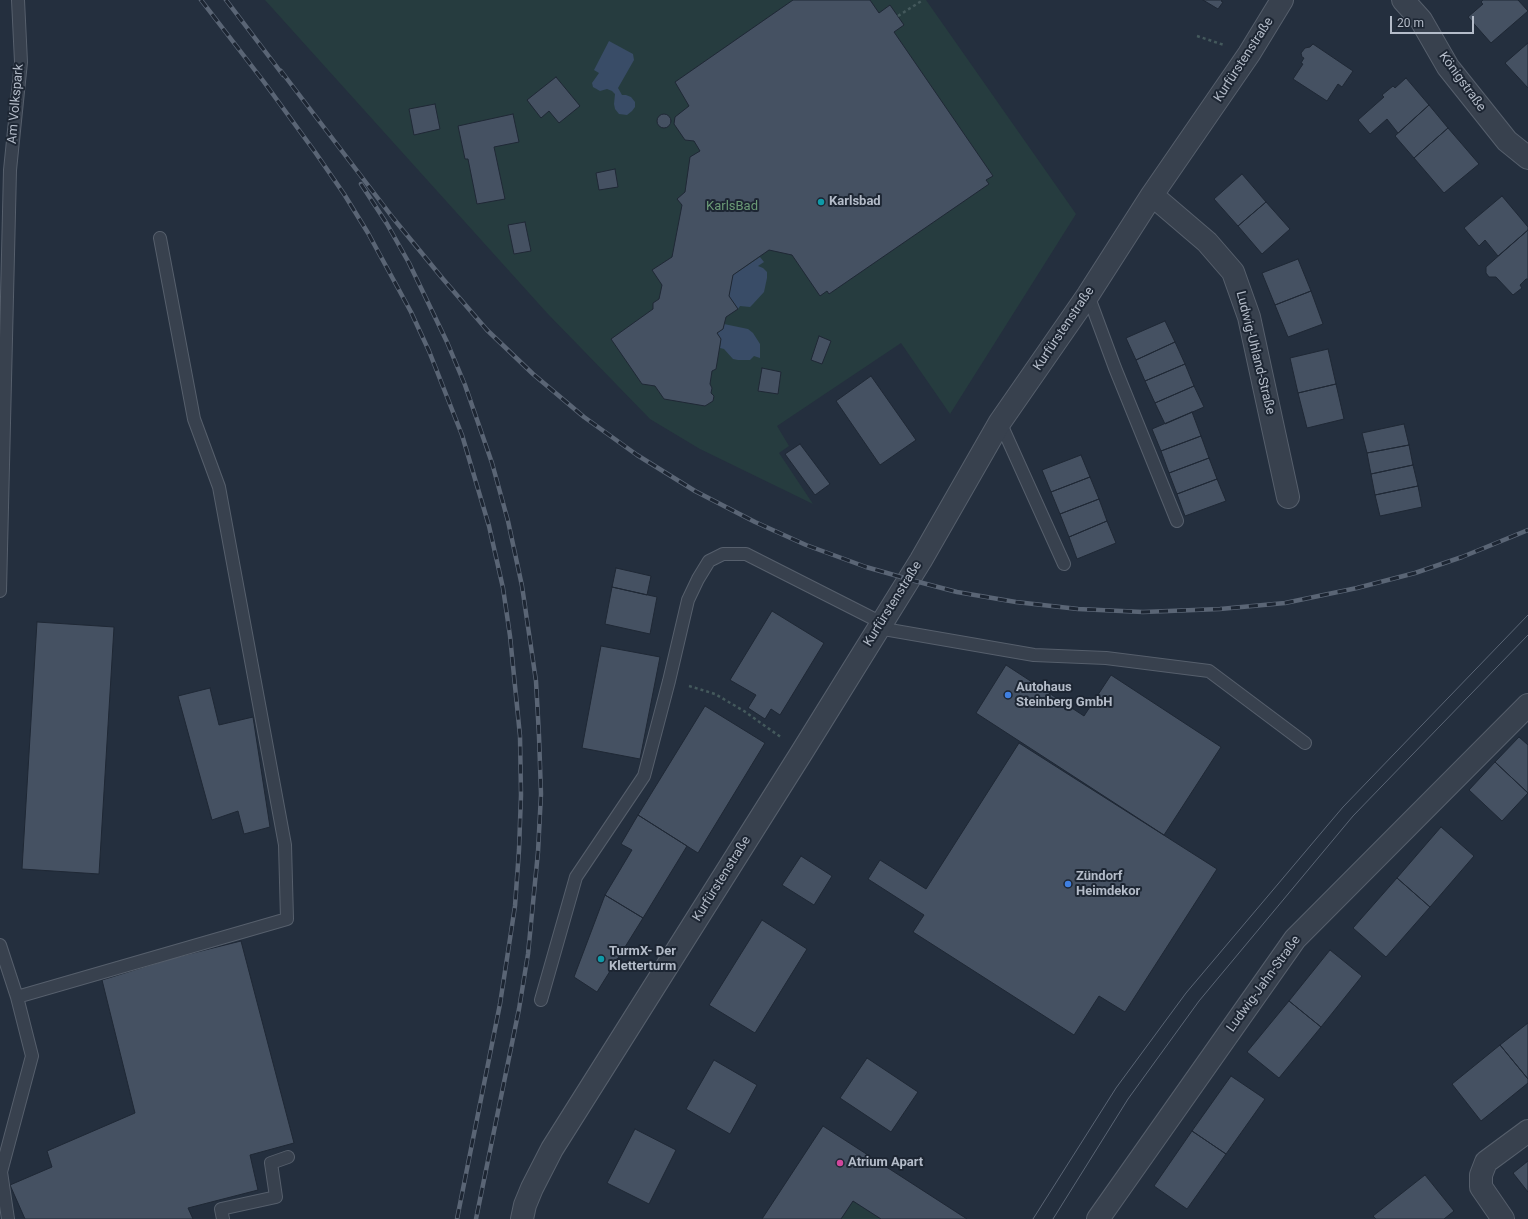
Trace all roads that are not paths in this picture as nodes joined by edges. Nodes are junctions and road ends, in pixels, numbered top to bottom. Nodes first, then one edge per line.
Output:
1 (18, 0) edge
2 (1282, 0) edge
3 (1403, 0) edge
4 (1528, 158) edge
5 (1152, 195) junction
6 (160, 238) dead end
7 (1088, 295) junction
8 (2, 388) edge
9 (1000, 422) junction
10 (1288, 497) dead end
11 (1177, 521) dead end
12 (1064, 564) dead end
13 (0, 591) edge
14 (880, 626) junction
15 (1528, 705) edge
16 (1305, 743) dead end
17 (0, 945) edge
18 (17, 997) junction
19 (541, 1000) dead end
20 (1528, 1130) edge
21 (288, 1157) dead end
22 (8, 1219) edge
23 (223, 1219) edge
24 (522, 1219) edge
25 (1098, 1219) edge
26 (1503, 1219) edge

1 - 8 lane, Am Volkspark
2 - 5 street, Kurfürstenstraße
3 - 4 street, Königstraße
5 - 7 street, Kurfürstenstraße
5 - 10 street, Ludwig-Uhland-Straße
6 - 18 lane
7 - 9 street, Kurfürstenstraße
7 - 11 lane
8 - 13 lane, Am Volkspark
9 - 12 lane
9 - 14 street, Kurfürstenstraße
14 - 16 lane
14 - 19 lane
14 - 24 street, Kurfürstenstraße
15 - 25 street, Ludwig-Jahn-Straße
17 - 18 lane
18 - 22 lane
20 - 26 street
21 - 23 lane

